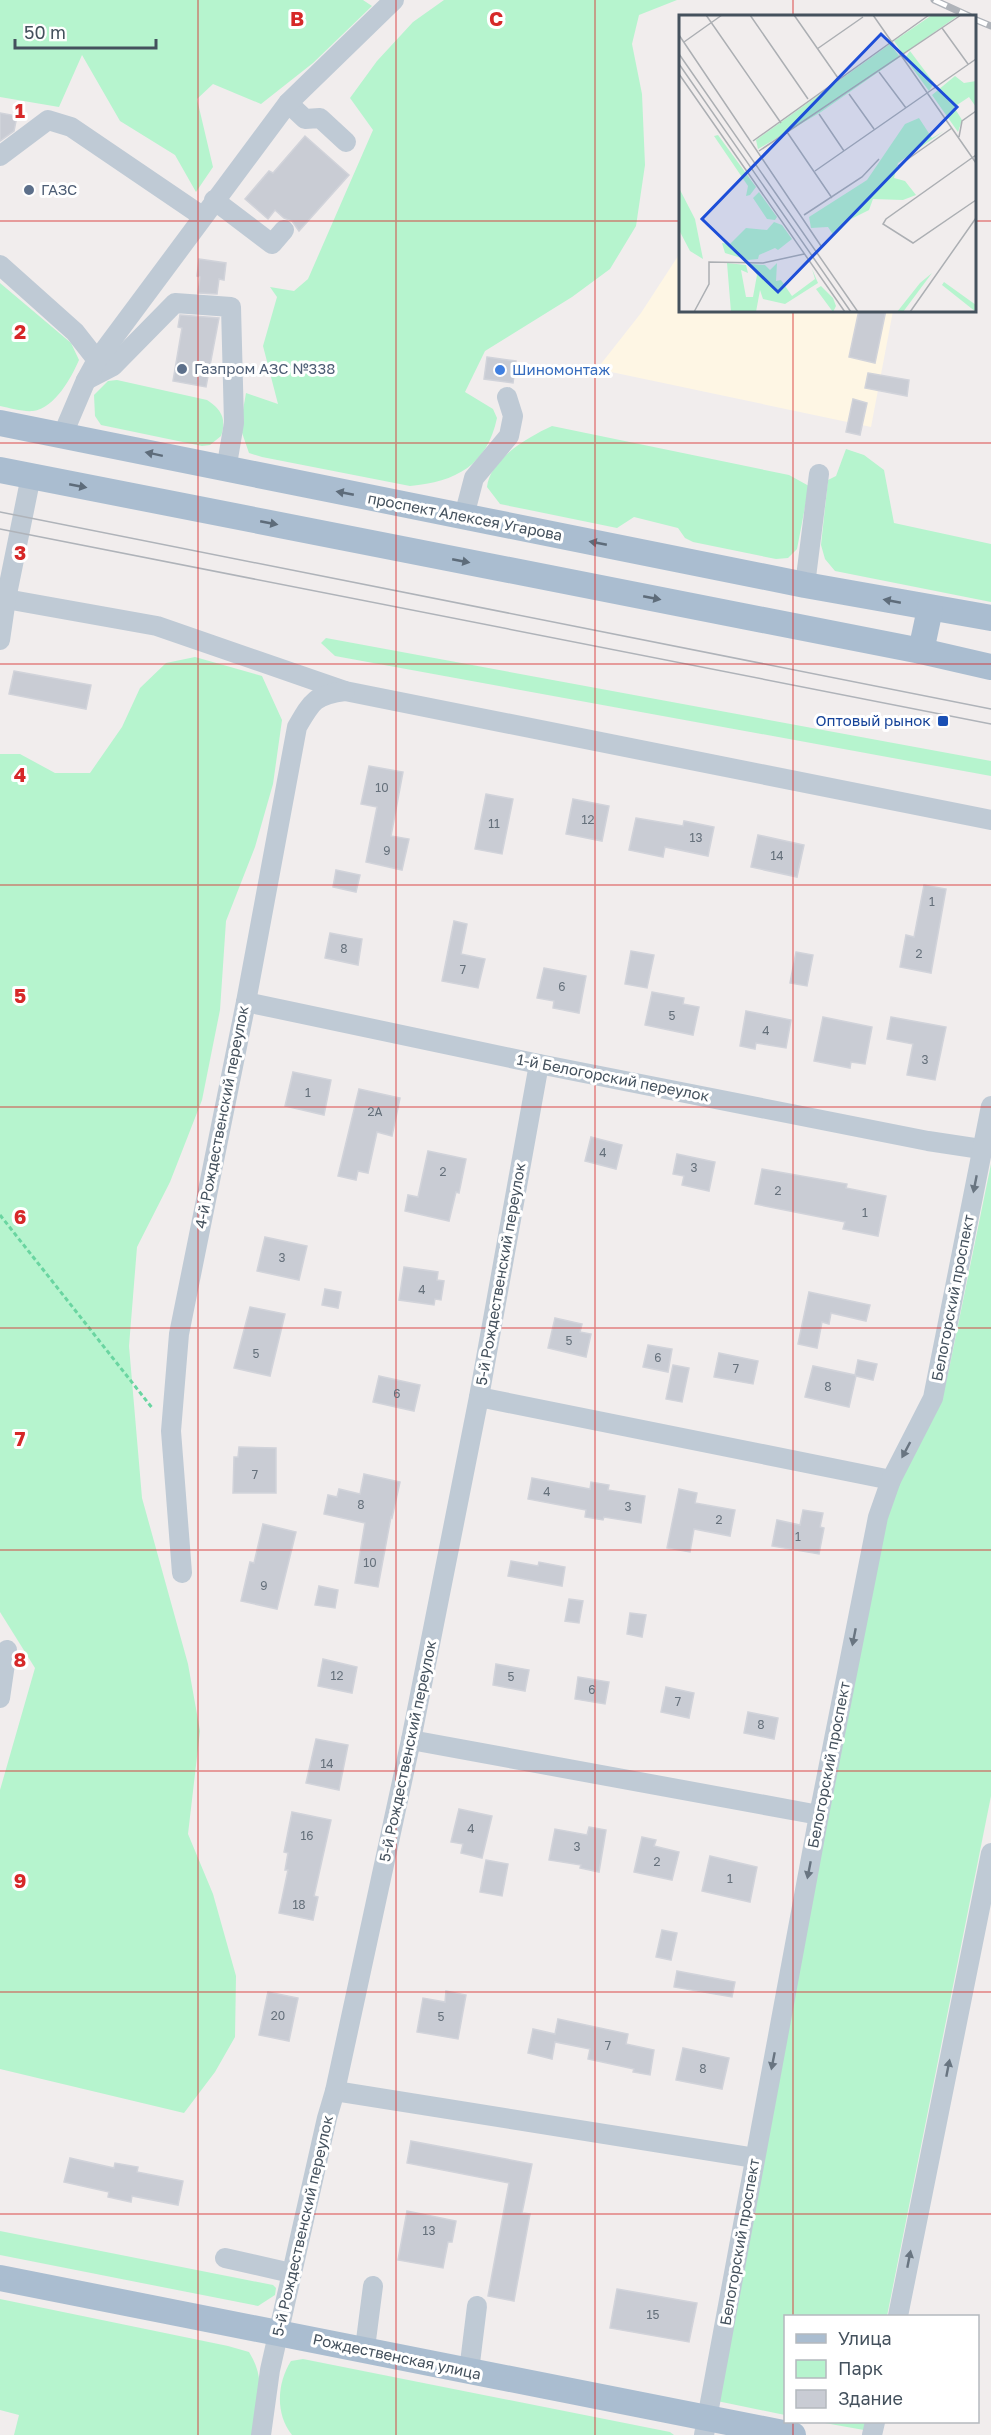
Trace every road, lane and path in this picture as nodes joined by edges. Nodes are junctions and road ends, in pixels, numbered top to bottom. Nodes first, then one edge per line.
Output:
1 (385, 2) edge
2 (288, 104) junction
3 (346, 142) dead end
4 (0, 156) edge
5 (214, 200) junction
6 (202, 216) junction
7 (284, 230) dead end
8 (0, 265) edge
9 (97, 360) junction
10 (86, 380) junction
11 (507, 398) dead end
12 (0, 423) edge
13 (63, 434) junction
14 (0, 470) edge
15 (226, 470) junction
16 (819, 474) dead end
17 (31, 476) junction
18 (464, 516) junction
19 (805, 585) junction
20 (6, 598) junction
21 (930, 609) junction
22 (991, 618) edge
23 (0, 640) edge
24 (921, 651) junction
25 (991, 667) edge
26 (345, 691) junction
27 (991, 820) edge
28 (246, 1002) junction
29 (539, 1064) junction
30 (991, 1106) edge
31 (981, 1149) junction
32 (0, 1215) edge
33 (479, 1397) junction
34 (171, 1431) junction
35 (891, 1480) junction
36 (182, 1573) dead end
37 (6, 1650) dead end
38 (0, 1698) edge
39 (411, 1740) junction
40 (819, 1815) junction
41 (991, 1853) edge
42 (335, 2091) junction
43 (755, 2158) junction
44 (225, 2258) dead end
45 (291, 2273) junction
46 (0, 2278) edge
47 (373, 2286) dead end
48 (477, 2306) dead end
49 (898, 2315) edge
50 (279, 2333) junction
51 (365, 2348) junction
52 (469, 2371) junction
53 (706, 2427) edge
54 (261, 2435) edge
55 (793, 2435) edge

1 - 2 street
2 - 3 street
2 - 5 street
4 - 6 street
5 - 6 street
5 - 7 street
6 - 9 street
8 - 9 street
9 - 10 street
10 - 13 street
10 - 15 street
11 - 18 street
12 - 13 main road, проспект Алексея Угарова
15 -> 13 main road, проспект Алексея Угарова
14 - 17 main road
18 -> 15 main road, проспект Алексея Угарова
16 - 19 street
17 - 20 street
17 -> 24 main road
19 -> 18 main road, проспект Алексея Угарова
21 -> 19 main road, проспект Алексея Угарова
20 - 23 street
20 - 26 street
21 - 22 main road, проспект Алексея Угарова
21 - 24 main road
24 - 25 main road
26 - 27 street
26 - 28 street, 4-й Рождественский переулок
28 - 29 street, 1-й Белогорский переулок
28 - 34 street, 4-й Рождественский переулок
29 - 31 street, 1-й Белогорский переулок
29 - 33 street, 5-й Рождественский переулок
30 - 31 street, Белогорский проспект
31 -> 35 street, Белогорский проспект
32 - 34 path
33 - 35 street
33 - 39 street, 5-й Рождественский переулок
34 - 36 street, 4-й Рождественский переулок
35 -> 40 street, Белогорский проспект
37 - 38 street
39 - 40 street
39 - 42 street, 5-й Рождественский переулок
40 -> 43 street, Белогорский проспект
49 -> 41 street
42 - 43 street
42 - 45 street, 5-й Рождественский переулок
43 - 53 street, Белогорский проспект
44 - 45 street
45 - 50 street, 5-й Рождественский переулок
46 - 50 main road, Рождественская улица
47 - 51 street
48 - 52 street
50 - 51 main road, Рождественская улица
50 - 54 street, 5-й Рождественский переулок
51 - 52 main road, Рождественская улица
52 - 53 main road, Рождественская улица
53 - 55 main road, Рождественская улица

